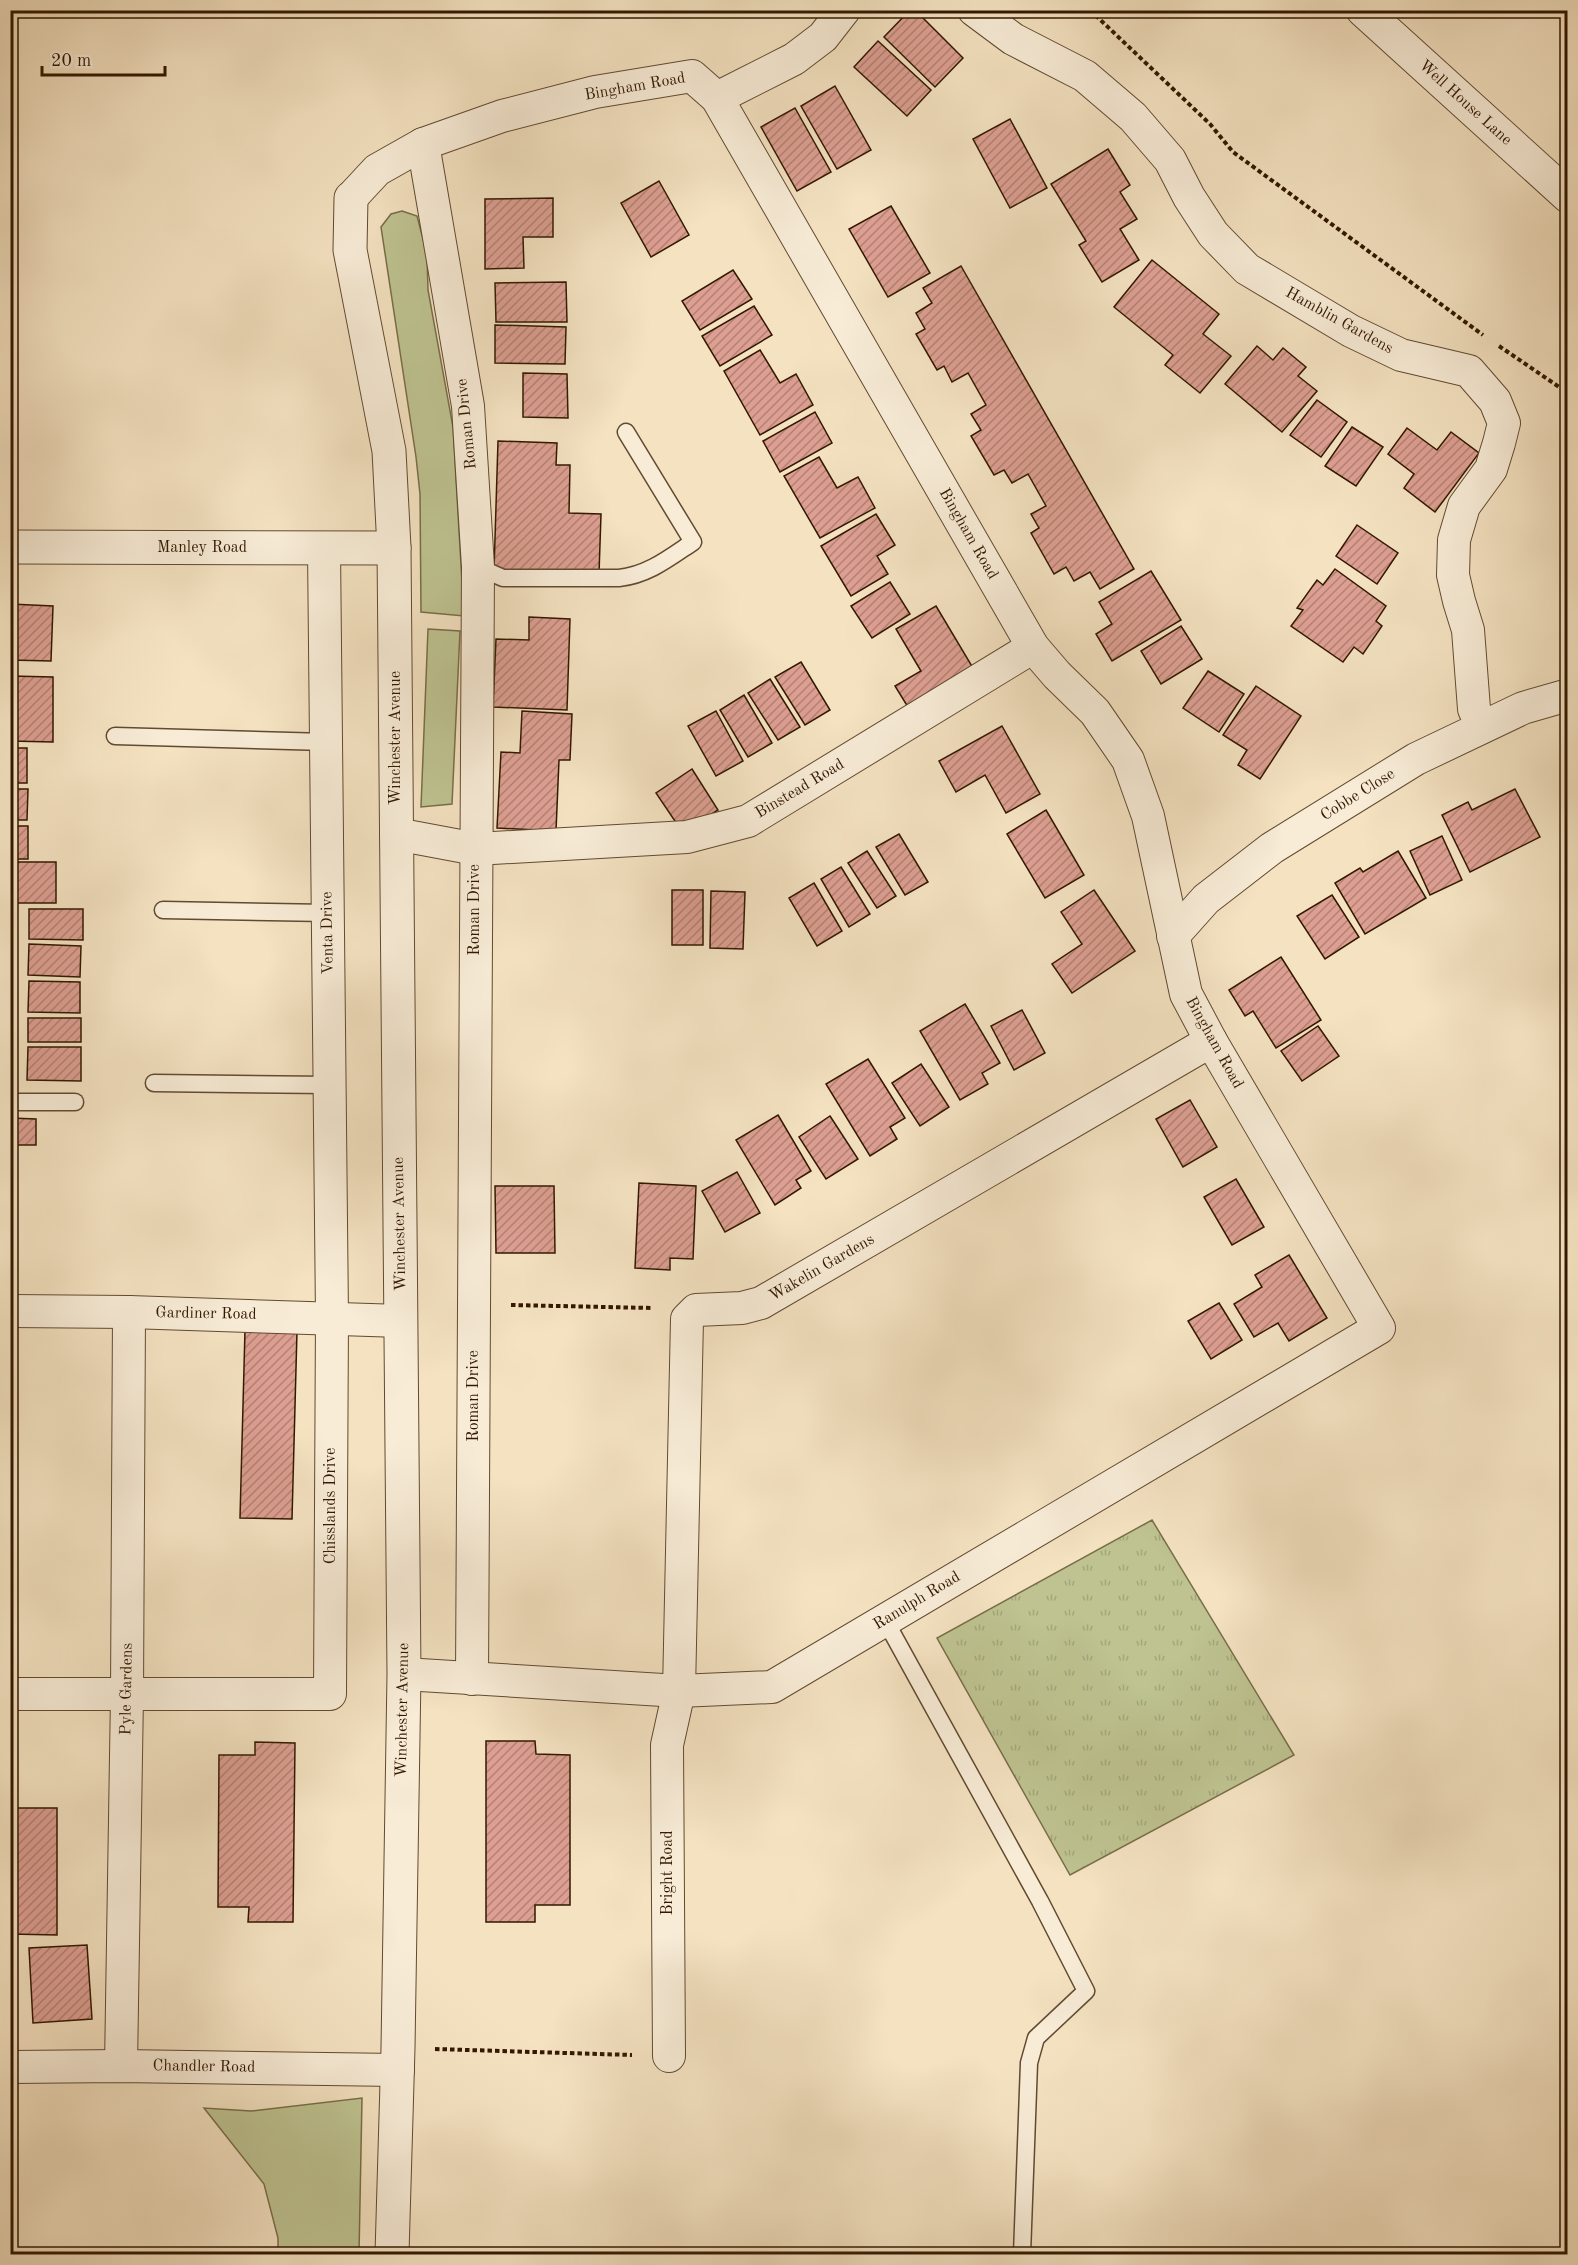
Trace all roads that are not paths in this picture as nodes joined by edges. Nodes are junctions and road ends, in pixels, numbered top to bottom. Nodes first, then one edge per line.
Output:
1 (844, 10) edge
2 (974, 10) edge
3 (1363, 10) edge
4 (717, 98) junction
5 (423, 144) junction
6 (1568, 196) edge
7 (351, 198) joint
8 (626, 432) dead end
9 (10, 547) edge
10 (394, 548) junction
11 (324, 549) junction
12 (478, 567) junction
13 (1034, 647) junction
14 (1568, 695) edge
15 (1482, 727) junction
16 (115, 736) dead end
17 (326, 742) junction
18 (396, 834) junction
19 (476, 849) junction
20 (164, 910) dead end
21 (328, 912) junction
22 (1173, 936) junction
23 (1211, 1041) junction
24 (154, 1083) dead end
25 (330, 1085) junction
26 (10, 1102) edge
27 (75, 1102) dead end
28 (10, 1311) edge
29 (129, 1312) junction
30 (332, 1317) junction
31 (401, 1321) junction
32 (1380, 1328) joint
33 (885, 1620) junction
34 (404, 1674) junction
35 (472, 1679) junction
36 (679, 1691) junction
37 (10, 1694) edge
38 (127, 1695) junction
39 (669, 2056) road end
40 (398, 2059) junction
41 (121, 2066) junction
42 (10, 2067) edge
43 (392, 2254) edge
44 (1022, 2254) edge

1 - 4 street
2 - 15 street, Hamblin Gardens
3 - 6 street, Well House Lane
4 - 5 street, Bingham Road
4 - 13 street, Bingham Road
5 - 7 street, Bingham Road
5 - 12 street, Roman Drive
7 - 10 street, Winchester Avenue
8 - 12 lane
9 - 11 street, Manley Road
10 - 11 street, Manley Road
10 - 18 street, Winchester Avenue
11 - 17 street, Venta Drive
12 - 19 street, Roman Drive
13 - 19 street, Binstead Road
13 - 22 street, Bingham Road
14 - 15 street, Cobbe Close
15 - 22 street, Cobbe Close
16 - 17 lane
17 - 21 street, Venta Drive
18 - 19 street, Binstead Road
18 - 31 street, Winchester Avenue
19 - 35 street, Roman Drive
20 - 21 lane
21 - 25 street, Venta Drive
22 - 23 street, Bingham Road
23 - 32 street, Bingham Road
23 - 36 street, Wakelin Gardens
24 - 25 lane
25 - 30 street, Venta Drive
26 - 27 lane
28 - 29 street, Gardiner Road
29 - 30 street, Gardiner Road
29 - 38 street, Pyle Gardens
30 - 31 street, Gardiner Road
30 - 38 street, Chisslands Drive
31 - 34 street, Winchester Avenue
32 - 33 street, Ranulph Road
33 - 36 street, Ranulph Road
33 - 44 lane
34 - 35 street, Ranulph Road
34 - 40 street, Winchester Avenue
35 - 36 street, Ranulph Road
36 - 39 street, Bright Road
37 - 38 street
38 - 41 street, Pyle Gardens
40 - 41 street, Chandler Road
40 - 43 street, Winchester Avenue
41 - 42 street, Chandler Road

